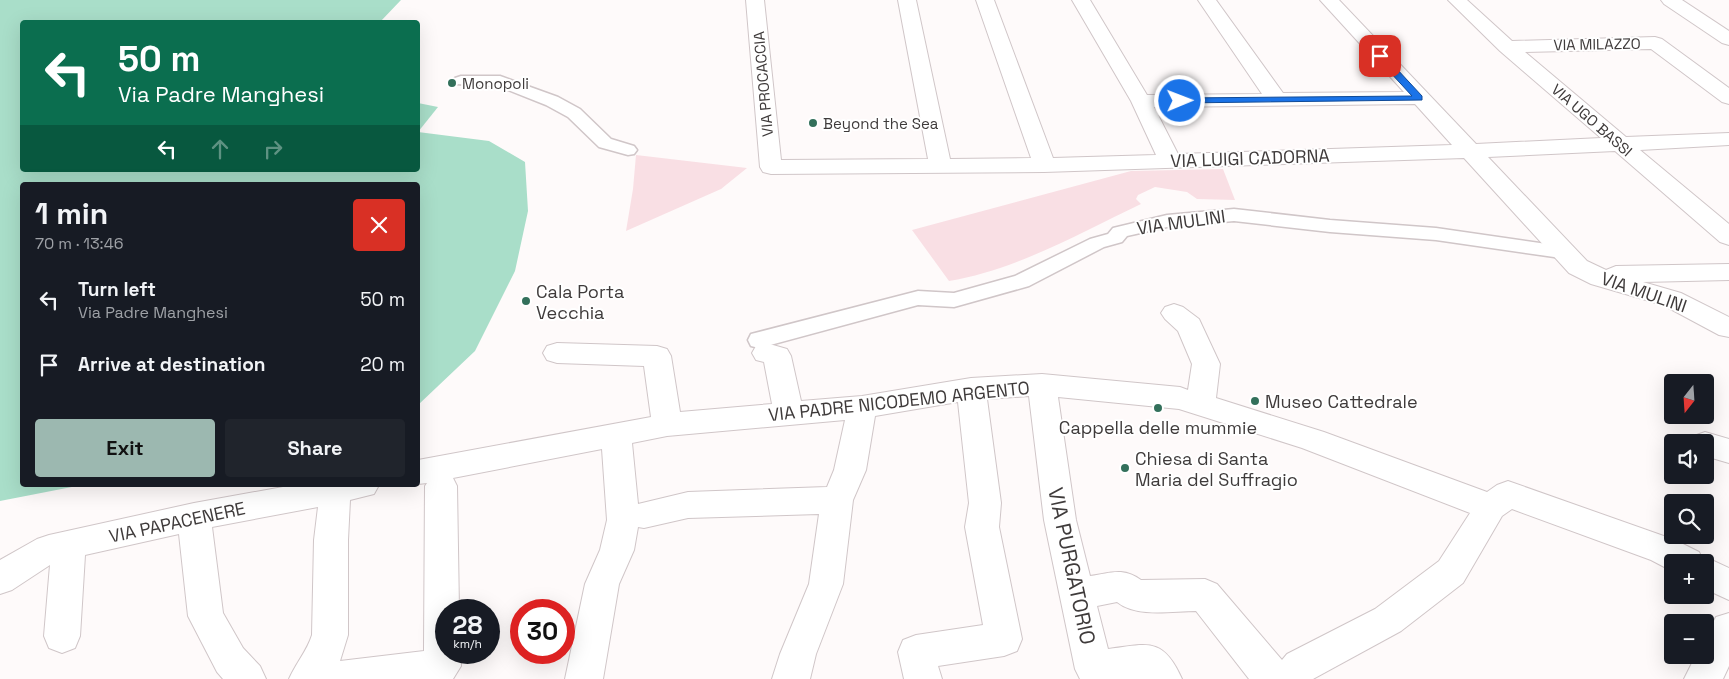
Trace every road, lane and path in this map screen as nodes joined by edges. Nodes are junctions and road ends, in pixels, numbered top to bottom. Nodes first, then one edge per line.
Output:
1 (755, 0) edge
2 (907, 0) edge
3 (985, 0) edge
4 (1080, 0) edge
5 (1207, 0) edge
6 (1329, 0) edge
7 (1457, 0) edge
8 (1670, 0) edge
9 (1729, 39) edge
10 (1507, 46) junction
11 (461, 81) dead end
12 (1419, 98) junction
13 (1729, 98) edge
14 (1277, 100) junction
15 (1141, 101) junction
16 (1729, 139) edge
17 (1620, 144) junction
18 (628, 150) dead end
19 (1467, 151) junction
20 (1170, 160) junction
21 (940, 165) junction
22 (1044, 165) junction
23 (770, 167) joint
24 (1729, 238) edge
25 (1570, 260) junction
26 (1729, 272) edge
27 (1174, 312) dead end
28 (1729, 328) edge
29 (762, 347) joint
30 (557, 353) dead end
31 (1042, 385) junction
32 (971, 389) junction
33 (1201, 405) junction
34 (862, 407) junction
35 (789, 413) junction
36 (667, 425) junction
37 (616, 435) junction
38 (1714, 447) edge
39 (1729, 452) edge
40 (435, 476) edge
41 (349, 488) edge
42 (837, 500) junction
43 (1491, 507) junction
44 (644, 515) dead end
45 (194, 516) junction
46 (69, 545) junction
47 (1671, 554) edge
48 (1714, 577) edge
49 (0, 579) edge
50 (1729, 585) edge
51 (1077, 594) junction
52 (1729, 629) edge
53 (62, 636) dead end
54 (247, 679) edge
55 (308, 679) edge
56 (340, 679) edge
57 (584, 679) edge
58 (791, 679) edge
59 (923, 679) edge
60 (1163, 679) edge
61 (1277, 679) edge
62 (1290, 679) edge
63 (1703, 679) edge

1 - 23 street, VIA PROCACCIA
2 - 21 street
3 - 22 street
4 - 15 street
5 - 14 street
6 - 12 street, VIA MULINI
7 - 10 street, VIA UGO BASSI
8 - 9 street
10 - 13 street, VIA MILAZZO
10 - 17 street, VIA UGO BASSI
11 - 18 lane
12 - 14 street
12 - 19 street, VIA MULINI
14 - 15 street
15 - 20 street
16 - 17 street, VIA LUIGI CADORNA
17 - 19 street, VIA LUIGI CADORNA
17 - 24 street, VIA UGO BASSI
19 - 20 street, VIA LUIGI CADORNA
19 - 25 street, VIA MULINI
20 - 22 street, VIA LUIGI CADORNA
21 - 22 street, VIA LUIGI CADORNA
21 - 23 street, VIA LUIGI CADORNA
25 - 26 street
25 - 28 street, VIA MULINI
25 - 29 lane, VIA MULINI
27 - 33 street
29 - 35 street, VIA MULINI
30 - 36 street
31 - 32 street, VIA PADRE NICODEMO ARGENTO
31 - 33 street, VIA PADRE NICODEMO ARGENTO
31 - 51 street, VIA PURGATORIO
32 - 34 street, VIA PADRE NICODEMO ARGENTO
32 - 59 street
33 - 43 street, VIA PADRE NICODEMO ARGENTO
34 - 35 street, VIA PADRE NICODEMO ARGENTO
34 - 42 street
35 - 36 street, VIA PADRE NICODEMO ARGENTO
36 - 37 street, VIA PADRE NICODEMO ARGENTO
37 - 40 street
37 - 57 street
38 - 39 street
40 - 56 street
41 - 45 street, VIA PAPACENERE
41 - 55 street
42 - 44 street
42 - 58 street
43 - 47 street
43 - 62 street
45 - 46 street, VIA PAPACENERE
45 - 54 street
46 - 49 street, VIA PAPACENERE
46 - 53 street
48 - 50 street
51 - 60 street, VIA PURGATORIO
51 - 61 street
52 - 63 street

